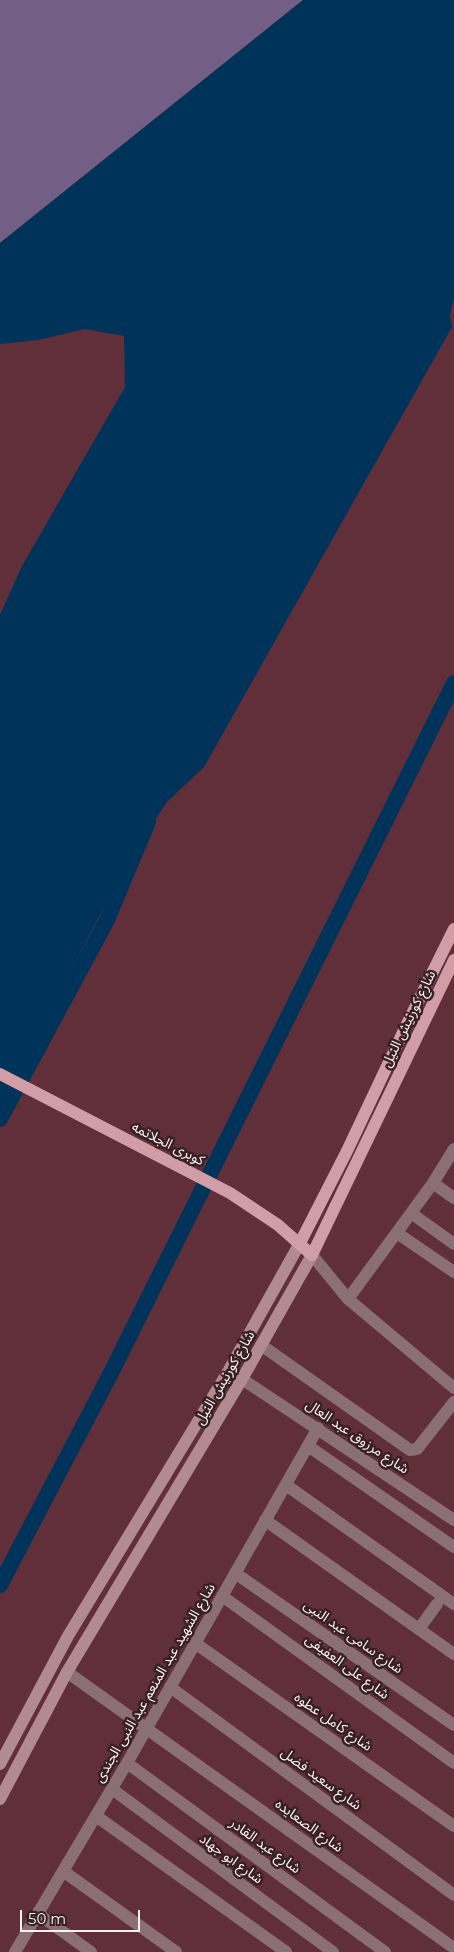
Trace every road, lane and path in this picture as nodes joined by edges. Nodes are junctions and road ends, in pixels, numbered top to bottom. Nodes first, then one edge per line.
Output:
1 (454, 929) edge
2 (454, 960) edge
3 (0, 1074) edge
4 (454, 1150) edge
5 (433, 1183) junction
6 (454, 1198) edge
7 (411, 1213) junction
8 (397, 1233) junction
9 (300, 1243) junction
10 (454, 1244) edge
11 (312, 1254) junction
12 (454, 1272) edge
13 (348, 1299) junction
14 (261, 1346) junction
15 (242, 1379) junction
16 (454, 1388) edge
17 (454, 1402) edge
18 (318, 1428) junction
19 (186, 1441) junction
20 (308, 1446) junction
21 (199, 1450) junction
22 (286, 1485) junction
23 (265, 1520) junction
24 (454, 1520) edge
25 (454, 1547) edge
26 (235, 1573) junction
27 (222, 1596) junction
28 (437, 1604) dead end
29 (454, 1604) edge
30 (419, 1629) junction
31 (68, 1636) junction
32 (195, 1643) junction
33 (82, 1646) junction
34 (454, 1654) edge
35 (67, 1672) junction
36 (170, 1688) junction
37 (454, 1725) edge
38 (147, 1728) junction
39 (454, 1763) edge
40 (0, 1764) edge
41 (127, 1764) junction
42 (112, 1789) junction
43 (0, 1799) edge
44 (96, 1816) junction
45 (454, 1826) edge
46 (63, 1871) junction
47 (454, 1894) edge
48 (37, 1913) junction
49 (17, 1948) edge
50 (454, 1948) edge
51 (30, 1952) edge
52 (91, 1952) edge
53 (176, 1952) edge
54 (286, 1952) edge
55 (333, 1952) edge
56 (385, 1952) edge

1 - 9 main road, شارع كورنيش النيل
2 - 11 main road, شارع كورنيش النيل
3 - 9 main road, كوبرى الجلاتمه
4 - 5 street
5 - 6 street
5 - 7 street
7 - 8 street
7 - 10 street
8 - 12 street
8 - 13 street
9 - 11 main road, كوبرى الجلاتمه
9 - 19 main road, شارع كورنيش النيل
11 - 13 street
11 - 14 main road, شارع كورنيش النيل
13 - 16 street
14 - 15 main road, شارع كورنيش النيل
14 - 17 street
15 - 18 street, شارع مرزوق عبد العال
15 - 21 main road, شارع كورنيش النيل
18 - 20 street, شارع الشهيد عبد المنعم عبد النبى الجندى
18 - 24 street, شارع مرزوق عبد العال
19 - 21 main road
19 - 31 main road, شارع كورنيش النيل
20 - 22 street, شارع الشهيد عبد المنعم عبد النبى الجندى
20 - 25 street
21 - 33 main road, شارع كورنيش النيل
22 - 23 street, شارع الشهيد عبد المنعم عبد النبى الجندى
22 - 29 street
23 - 26 street, شارع الشهيد عبد المنعم عبد النبى الجندى
23 - 30 street
26 - 27 street, شارع الشهيد عبد المنعم عبد النبى الجندى
26 - 37 street, شارع سامى عبد النبى
27 - 32 street, شارع الشهيد عبد المنعم عبد النبى الجندى
27 - 39 street, شارع على العفيفى
28 - 30 street
30 - 34 street
31 - 33 main road
31 - 40 main road, شارع كورنيش النيل
32 - 36 street, شارع الشهيد عبد المنعم عبد النبى الجندى
32 - 45 street, شارع كامل عطوه
33 - 35 main road, شارع كورنيش النيل
35 - 38 street, شارع الصعايده
35 - 43 main road, شارع كورنيش النيل
36 - 38 street, شارع الشهيد عبد المنعم عبد النبى الجندى
36 - 47 street, شارع سعيد فضل
38 - 41 street, شارع الشهيد عبد المنعم عبد النبى الجندى
38 - 50 street, شارع الصعايده
41 - 42 street, شارع الشهيد عبد المنعم عبد النبى الجندى
41 - 56 street, شارع عبد القادر
42 - 44 street, شارع الشهيد عبد المنعم عبد النبى الجندى
42 - 55 street, شارع ابو جهاد
44 - 46 street, شارع الشهيد عبد المنعم عبد النبى الجندى
44 - 54 street
46 - 48 street, شارع الشهيد عبد المنعم عبد النبى الجندى
46 - 53 street
48 - 49 street, شارع الشهيد عبد المنعم عبد النبى الجندى
48 - 52 street
49 - 51 street

